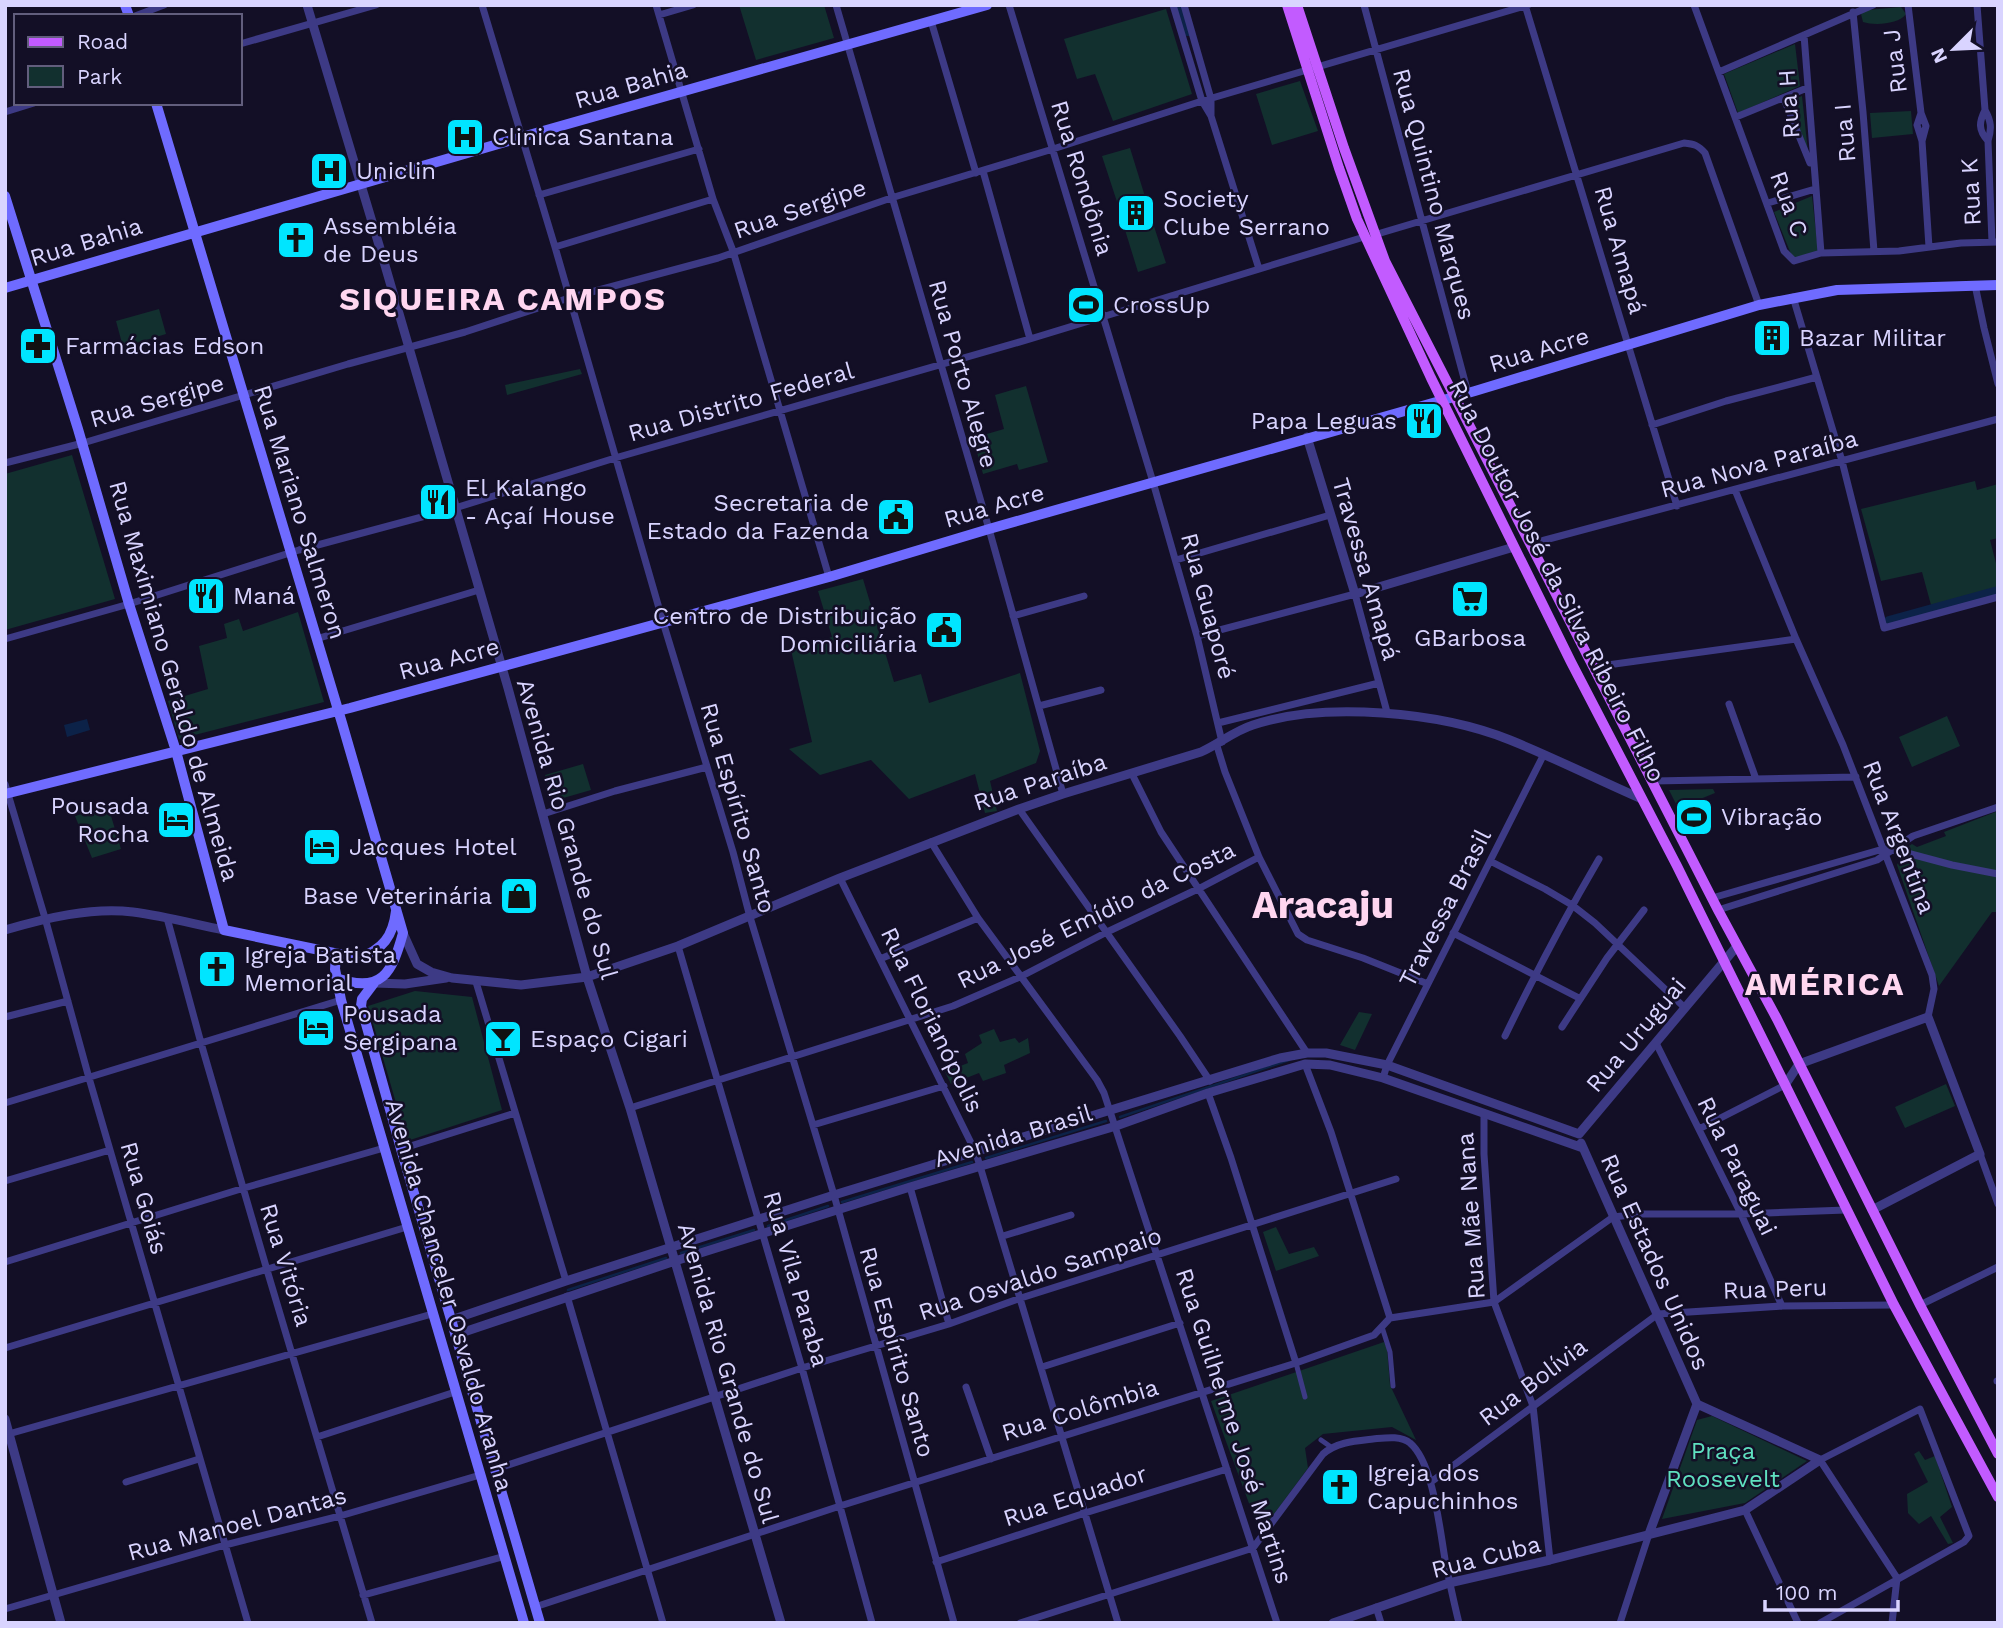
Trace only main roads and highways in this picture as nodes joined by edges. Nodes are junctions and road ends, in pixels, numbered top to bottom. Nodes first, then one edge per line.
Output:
1 (987, 5) edge
2 (1287, 5) edge
3 (1297, 5) edge
4 (1312, 69) junction
5 (157, 105) edge
6 (5, 197) edge
7 (194, 231) junction
8 (1369, 236) junction
9 (31, 281) junction
10 (1998, 285) edge
11 (5, 288) edge
12 (1455, 396) junction
13 (1442, 400) junction
14 (338, 711) junction
15 (176, 751) junction
16 (6, 791) edge
17 (396, 911) junction
18 (337, 955) junction
19 (336, 978) junction
20 (374, 983) junction
21 (1998, 1454) edge
22 (1998, 1497) edge
23 (524, 1623) edge
24 (540, 1623) edge

1 - 7 main road, Rua Bahia
2 - 4 main road, Rua Doutor José da Silva Ribeiro Filho
3 - 4 main road, Rua Doutor José da Silva Ribeiro Filho
4 - 8 main road, Rua Doutor José da Silva Ribeiro Filho
5 - 7 main road, Rua Mariano Salmeron
6 - 9 main road, Rua Maximiano Geraldo de Almeida
7 - 9 main road, Rua Bahia
7 - 14 main road, Rua Mariano Salmeron
8 - 12 main road, Rua Doutor José da Silva Ribeiro Filho
8 - 13 main road, Rua Doutor José da Silva Ribeiro Filho
9 - 11 main road, Rua Bahia
9 - 15 main road, Rua Maximiano Geraldo de Almeida
10 - 12 main road, Rua Acre
12 - 13 main road, Rua Acre
12 - 21 main road, Rua Doutor José da Silva Ribeiro Filho
13 - 14 main road, Rua Acre
13 - 22 main road, Rua Doutor José da Silva Ribeiro Filho
14 - 15 main road, Rua Acre
14 - 17 main road, Rua Mariano Salmeron
15 - 16 main road, Rua Acre
15 - 18 main road, Rua Maximiano Geraldo de Almeida
17 - 18 main road
17 - 20 main road, Rua Mariano Salmeron
18 - 19 main road, Avenida Chanceler Osvaldo Aranha
19 - 20 main road
19 - 23 main road, Avenida Chanceler Osvaldo Aranha
20 - 24 main road, Avenida Chanceler Osvaldo Aranha

